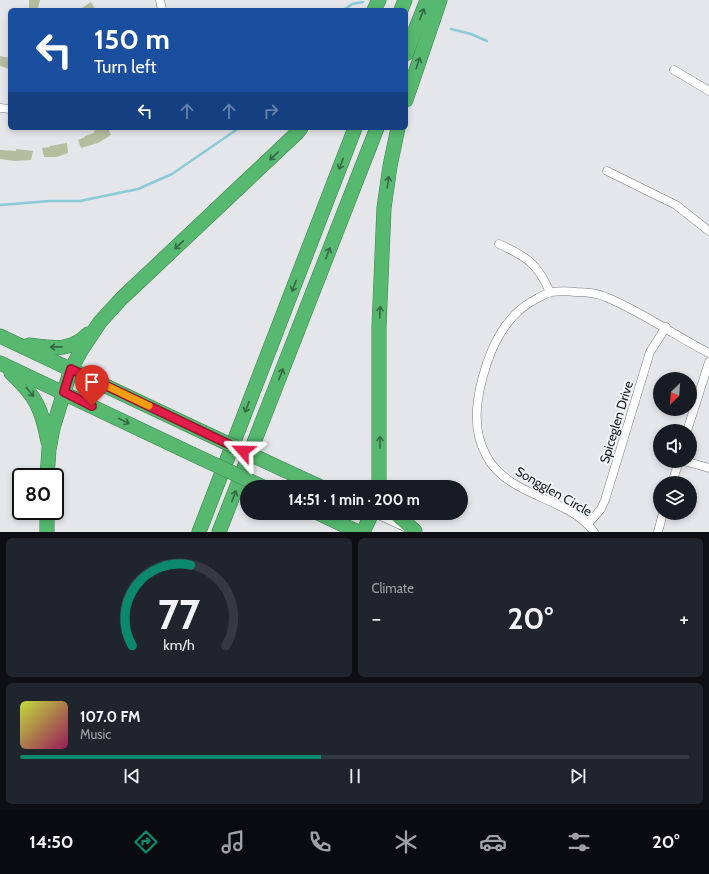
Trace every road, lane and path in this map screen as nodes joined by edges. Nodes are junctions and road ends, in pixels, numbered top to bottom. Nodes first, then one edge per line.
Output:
1 (427, 0) edge
2 (440, 0) edge
3 (408, 49) edge
4 (674, 70) dead end
5 (709, 91) edge
6 (408, 94) edge
7 (299, 130) edge
8 (354, 130) edge
9 (376, 130) edge
10 (398, 130) edge
11 (607, 171) dead end
12 (709, 231) edge
13 (499, 244) dead end
14 (550, 292) junction
15 (100, 322) junction
16 (666, 327) junction
17 (0, 336) edge
18 (15, 343) junction
19 (709, 353) edge
20 (709, 362) edge
21 (1, 364) edge
22 (71, 369) junction
23 (64, 392) junction
24 (689, 424) edge
25 (49, 449) junction
26 (697, 465) edge
27 (48, 468) edge
28 (709, 468) edge
29 (248, 480) edge
30 (306, 480) edge
31 (380, 480) edge
32 (46, 520) edge
33 (333, 520) edge
34 (369, 520) edge
35 (392, 520) edge
36 (403, 520) edge
37 (661, 520) edge
38 (588, 524) junction
39 (47, 532) edge
40 (199, 532) edge
41 (219, 532) edge
42 (358, 532) edge
43 (364, 532) edge
44 (416, 532) edge
45 (594, 532) edge
46 (658, 532) edge

3 -> 1 highway
6 -> 2 highway
4 - 5 street
7 -> 15 highway
8 -> 40 highway
41 -> 9 highway
31 -> 10 highway
11 - 12 street
13 - 14 street
14 - 16 street, Songglen Circle
14 - 38 street, Songglen Circle
15 -> 18 highway
15 - 22 highway
16 - 19 street, Songglen Circle
16 - 38 street, Spiceglen Drive
17 - 18 highway
18 - 22 highway
20 - 24 street
21 - 23 highway
21 -> 25 highway
22 - 23 highway
22 - 30 highway, bridge
23 - 25 highway
23 -> 29 highway, bridge
25 - 27 highway
26 - 28 street
32 - 39 highway
33 - 42 highway
34 - 43 highway
35 - 44 street
36 - 44 highway
37 - 46 street
38 - 45 street, Songglen Circle

